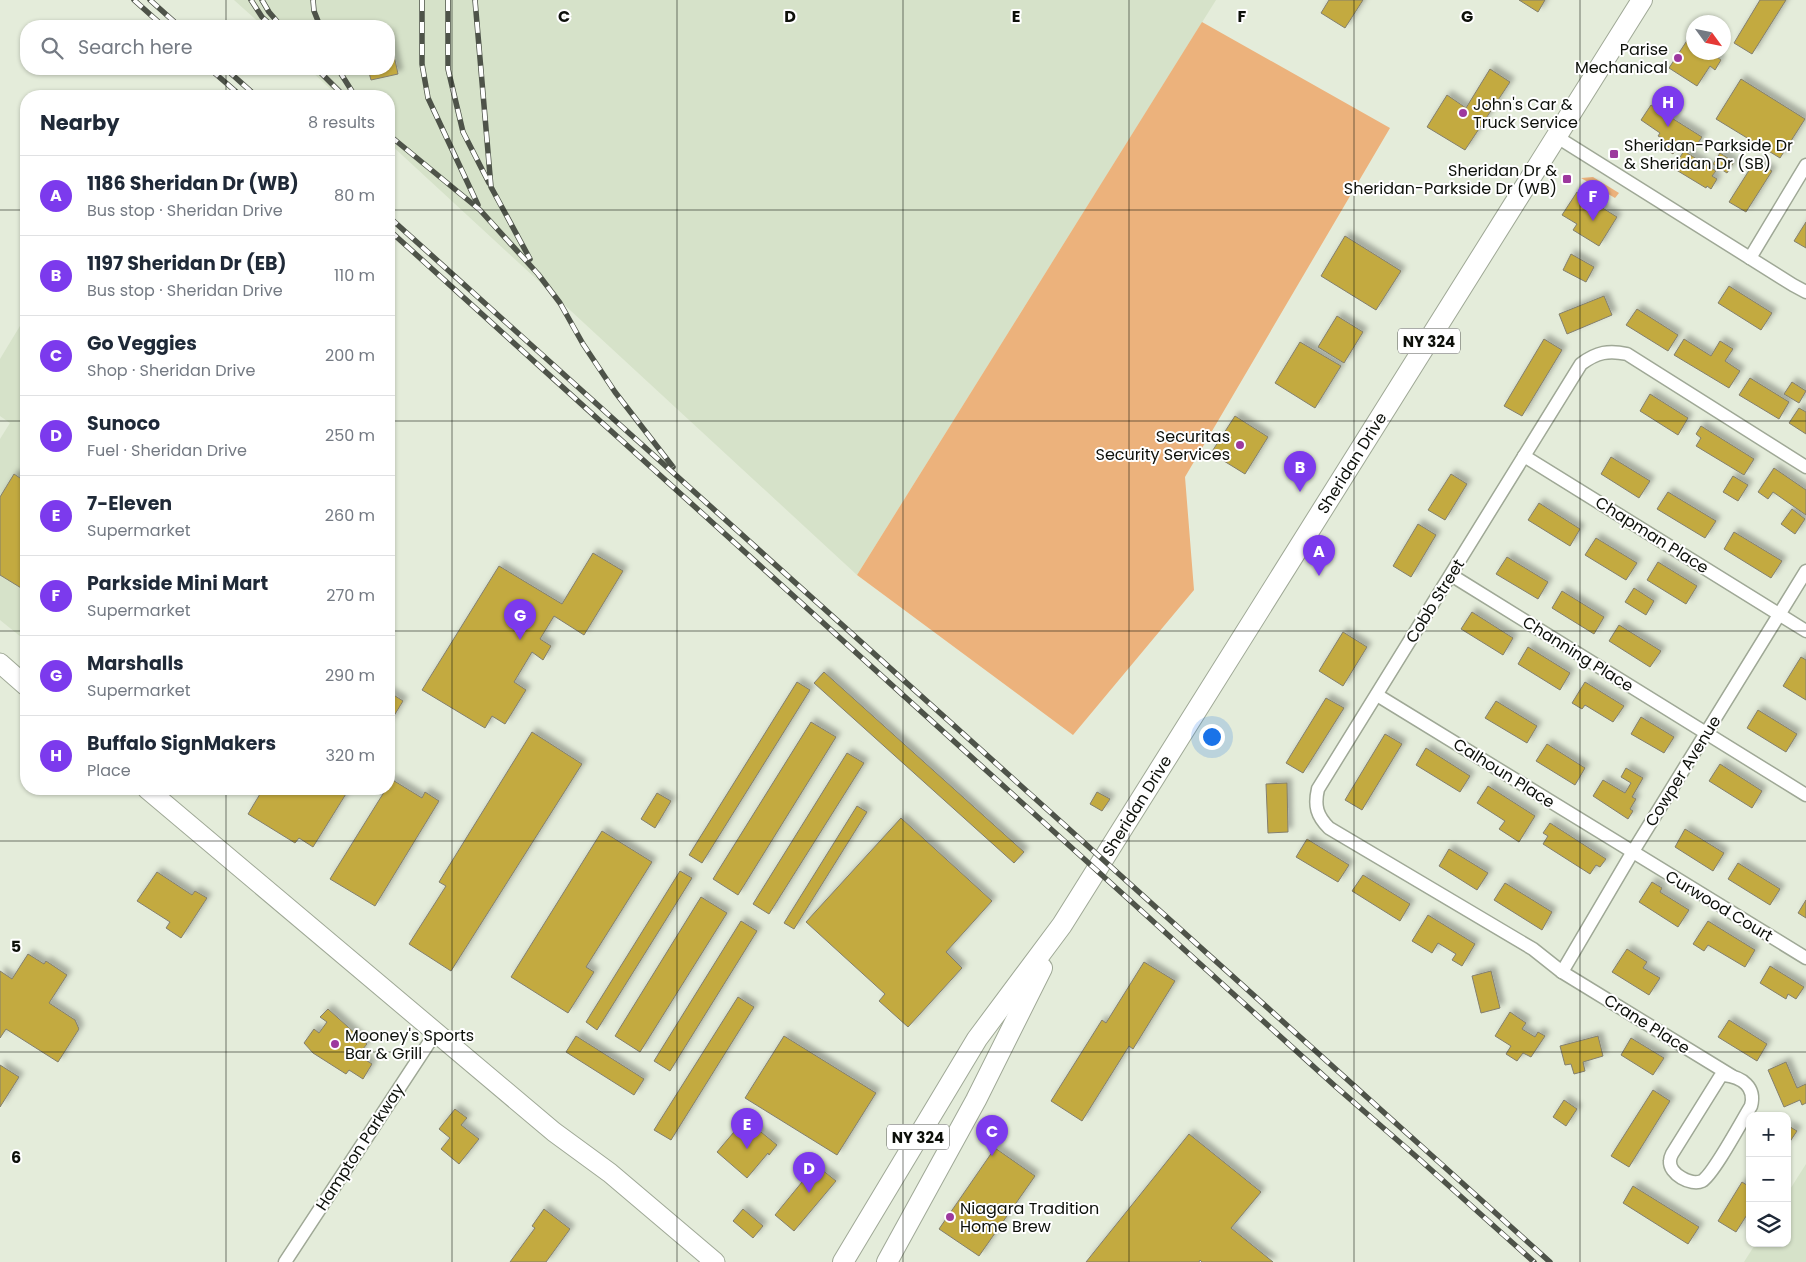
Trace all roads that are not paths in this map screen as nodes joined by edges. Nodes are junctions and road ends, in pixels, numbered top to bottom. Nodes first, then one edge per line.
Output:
1 (1642, 0) edge
2 (1557, 137) junction
3 (1806, 165) edge
4 (1750, 258) junction
5 (1806, 292) edge
6 (1524, 456) junction
7 (1806, 467) edge
8 (1806, 571) edge
9 (1451, 575) junction
10 (1779, 615) junction
11 (1806, 631) edge
12 (0, 663) edge
13 (20, 681) edge
14 (1376, 694) junction
15 (1706, 734) junction
16 (154, 795) edge
17 (1806, 795) edge
18 (1632, 853) junction
19 (1062, 925) junction
20 (1806, 958) edge
21 (1562, 972) junction
22 (436, 1032) junction
23 (1732, 1076) junction
24 (285, 1262) edge
25 (716, 1262) edge
26 (843, 1262) edge
27 (887, 1262) edge

1 - 2 main road, Sheridan Drive / NY 324
2 - 4 street
2 - 19 main road, Sheridan Drive / NY 324
3 - 4 street
4 - 5 street
6 - 7 street, Cobb Street
6 - 9 street, Cobb Street
6 - 10 street, Chapman Place
8 - 10 street, Cowper Avenue
9 - 14 street, Cobb Street
9 - 15 street, Channing Place
10 - 11 street, Chapman Place
10 - 15 street, Cowper Avenue
12 - 13 main road
14 - 18 street, Calhoun Place
14 - 21 street, Cobb Street
15 - 17 street
15 - 18 street, Cowper Avenue
16 - 22 main road
18 - 20 street, Curwood Court
18 - 21 street, Cowper Avenue
19 - 26 main road, Sheridan Drive / NY 324
19 - 27 main road, Sheridan Drive / NY 324
21 - 23 street, Crane Place
22 - 24 street, Hampton Parkway
22 - 25 main road
23 - 23 street, Crane Place

